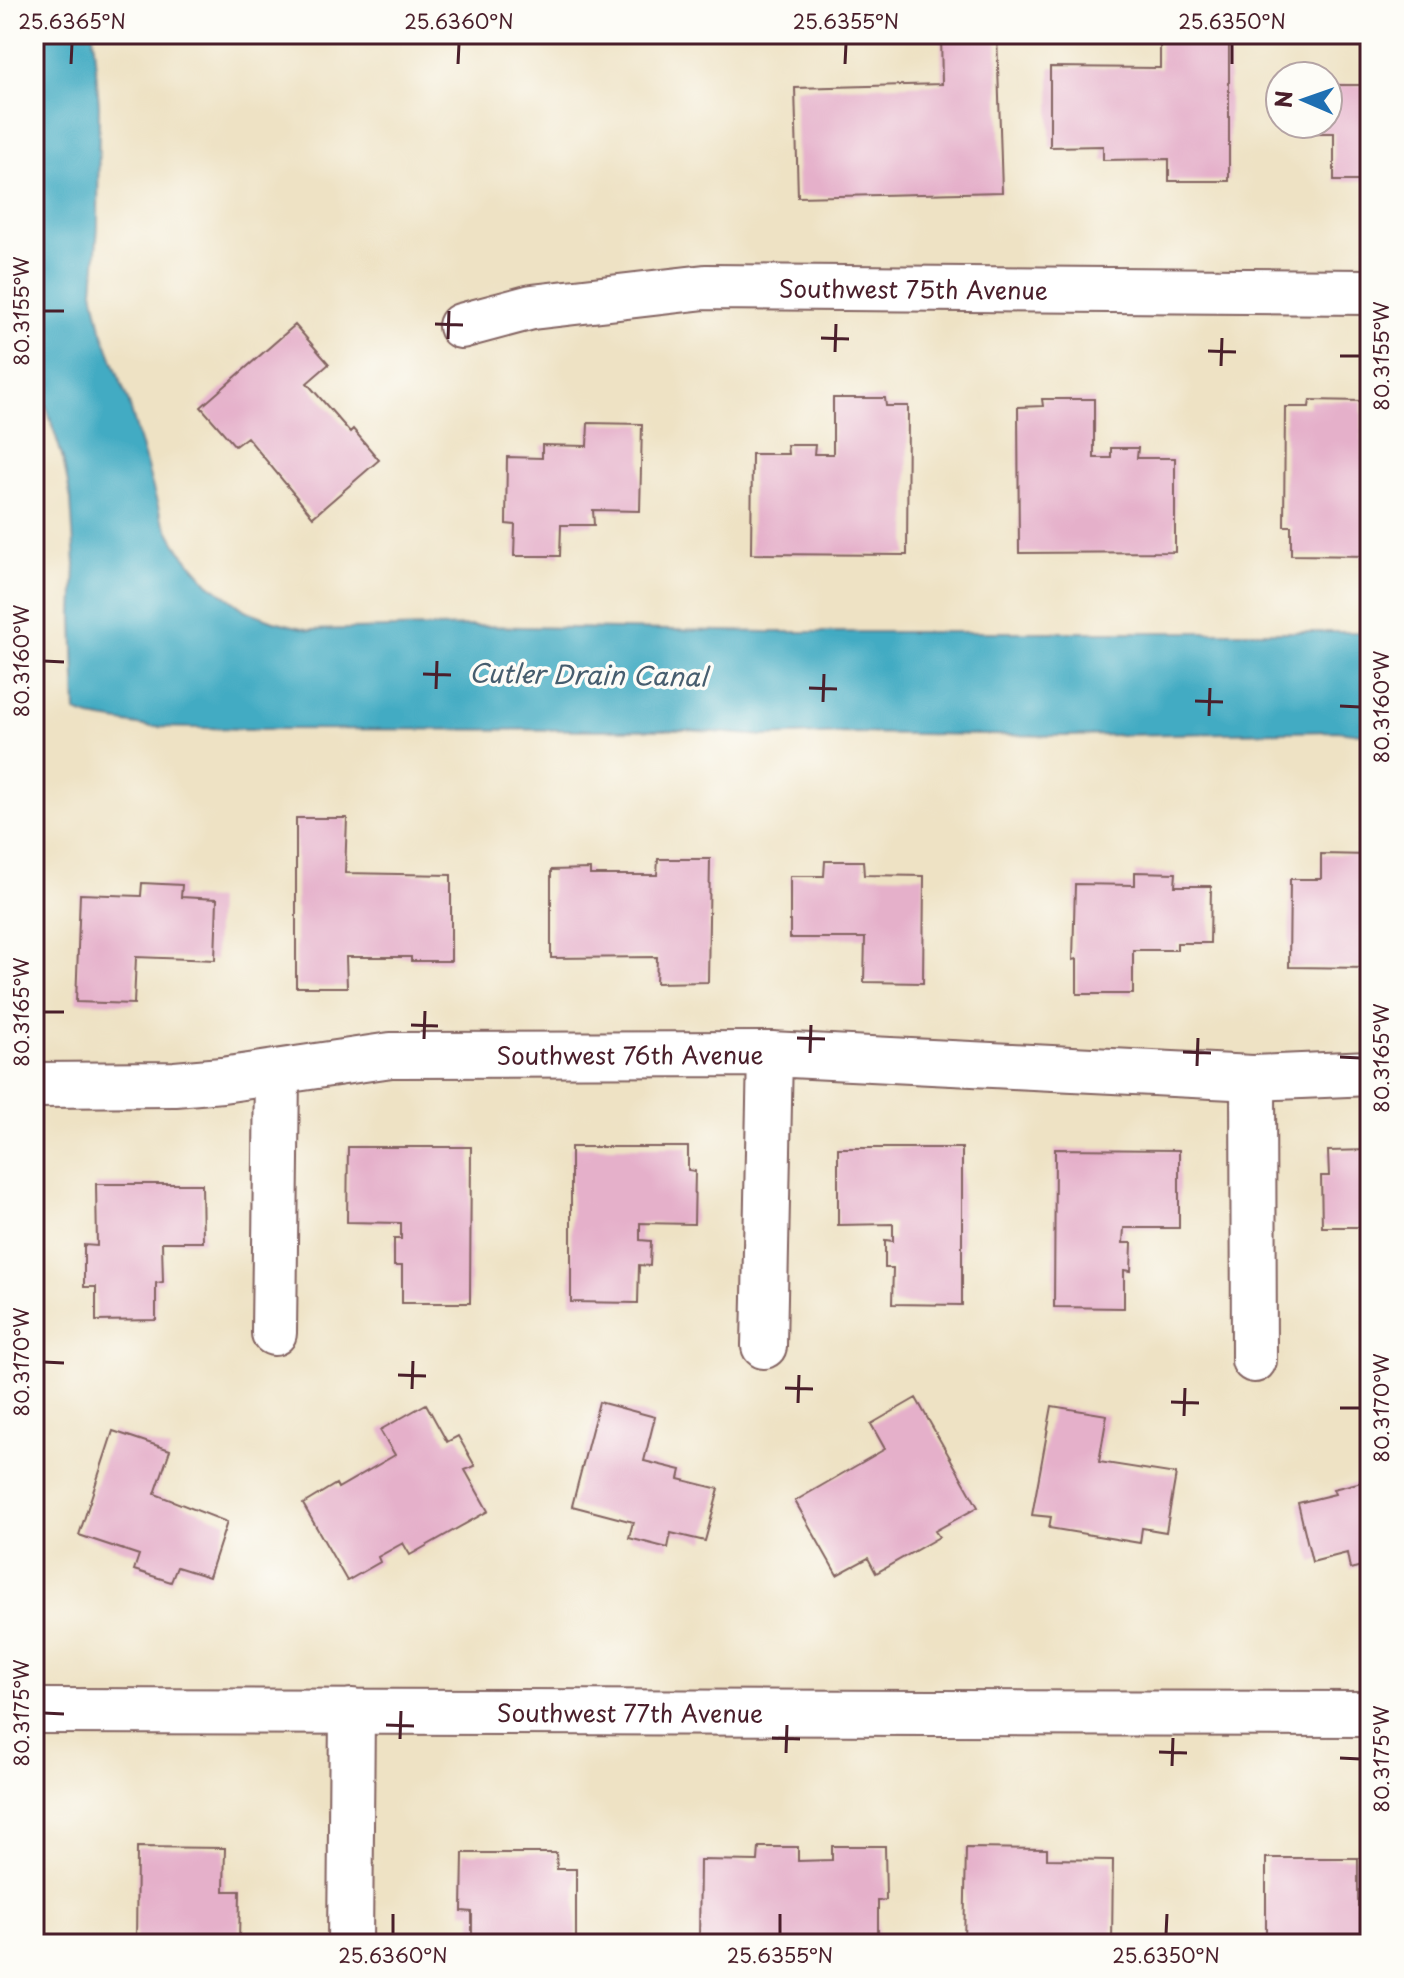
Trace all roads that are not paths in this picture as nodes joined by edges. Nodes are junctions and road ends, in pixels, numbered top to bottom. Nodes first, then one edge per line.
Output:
1 (1370, 292) edge
2 (461, 326) dead end
3 (770, 1054) junction
4 (277, 1072) junction
5 (1370, 1073) edge
6 (1253, 1078) junction
7 (34, 1085) edge
8 (274, 1333) dead end
9 (764, 1346) dead end
10 (1254, 1360) dead end
11 (34, 1711) edge
12 (352, 1711) junction
13 (1370, 1714) edge
14 (350, 1944) edge

1 - 2 street, Southwest 75th Avenue
3 - 4 street, Southwest 76th Avenue
3 - 6 street, Southwest 76th Avenue
3 - 9 street
4 - 7 street, Southwest 76th Avenue
4 - 8 street
5 - 6 street, Southwest 76th Avenue
6 - 10 street
11 - 12 street, Southwest 77th Avenue
12 - 13 street, Southwest 77th Avenue
12 - 14 street

